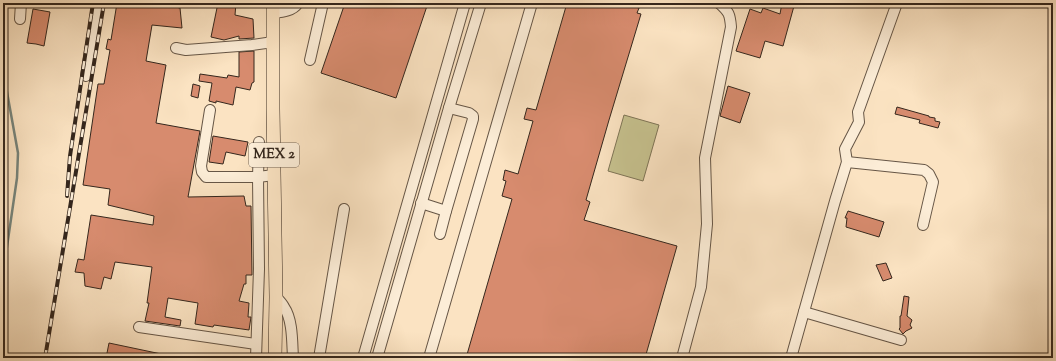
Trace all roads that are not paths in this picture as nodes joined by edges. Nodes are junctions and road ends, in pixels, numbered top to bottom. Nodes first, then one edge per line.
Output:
1 (21, 3) edge
2 (98, 3) edge
3 (298, 3) edge
4 (324, 3) edge
5 (465, 3) edge
6 (481, 3) edge
7 (532, 3) edge
8 (719, 3) edge
9 (897, 3) edge
10 (273, 8) edge
11 (20, 19) dead end
12 (273, 42) junction
13 (176, 48) dead end
14 (310, 60) dead end
15 (86, 76) dead end
16 (449, 108) junction
17 (210, 110) dead end
18 (259, 142) dead end
19 (847, 162) junction
20 (274, 175) junction
21 (258, 177) junction
22 (421, 204) junction
23 (344, 208) dead end
24 (446, 211) junction
25 (923, 225) dead end
26 (440, 234) dead end
27 (258, 269) junction
28 (276, 269) junction
29 (276, 297) junction
30 (804, 312) junction
31 (139, 327) dead end
32 (901, 340) dead end
33 (256, 344) junction
34 (256, 358) edge
35 (275, 358) edge
36 (293, 358) edge
37 (320, 358) edge
38 (363, 358) edge
39 (377, 358) edge
40 (429, 358) edge
41 (682, 358) edge
42 (791, 358) edge

1 - 11 lane
2 - 15 lane
3 - 10 lane
4 - 14 lane
5 - 38 lane
6 - 16 lane
7 - 40 lane
8 - 41 lane
9 - 19 lane
10 - 12 main road, MEX 2
12 - 13 lane
12 - 20 main road, MEX 2
16 - 22 lane
16 - 24 lane
17 - 21 lane
18 - 21 lane
19 - 25 lane
19 - 30 lane
20 - 21 lane
20 - 28 main road, MEX 2
21 - 27 lane
22 - 24 lane
22 - 39 lane
23 - 37 lane
24 - 26 lane
27 - 28 lane
27 - 33 lane
28 - 29 main road, MEX 2
29 - 35 main road, MEX 2
29 - 36 lane
30 - 32 lane
30 - 42 lane
31 - 33 lane
33 - 34 lane

